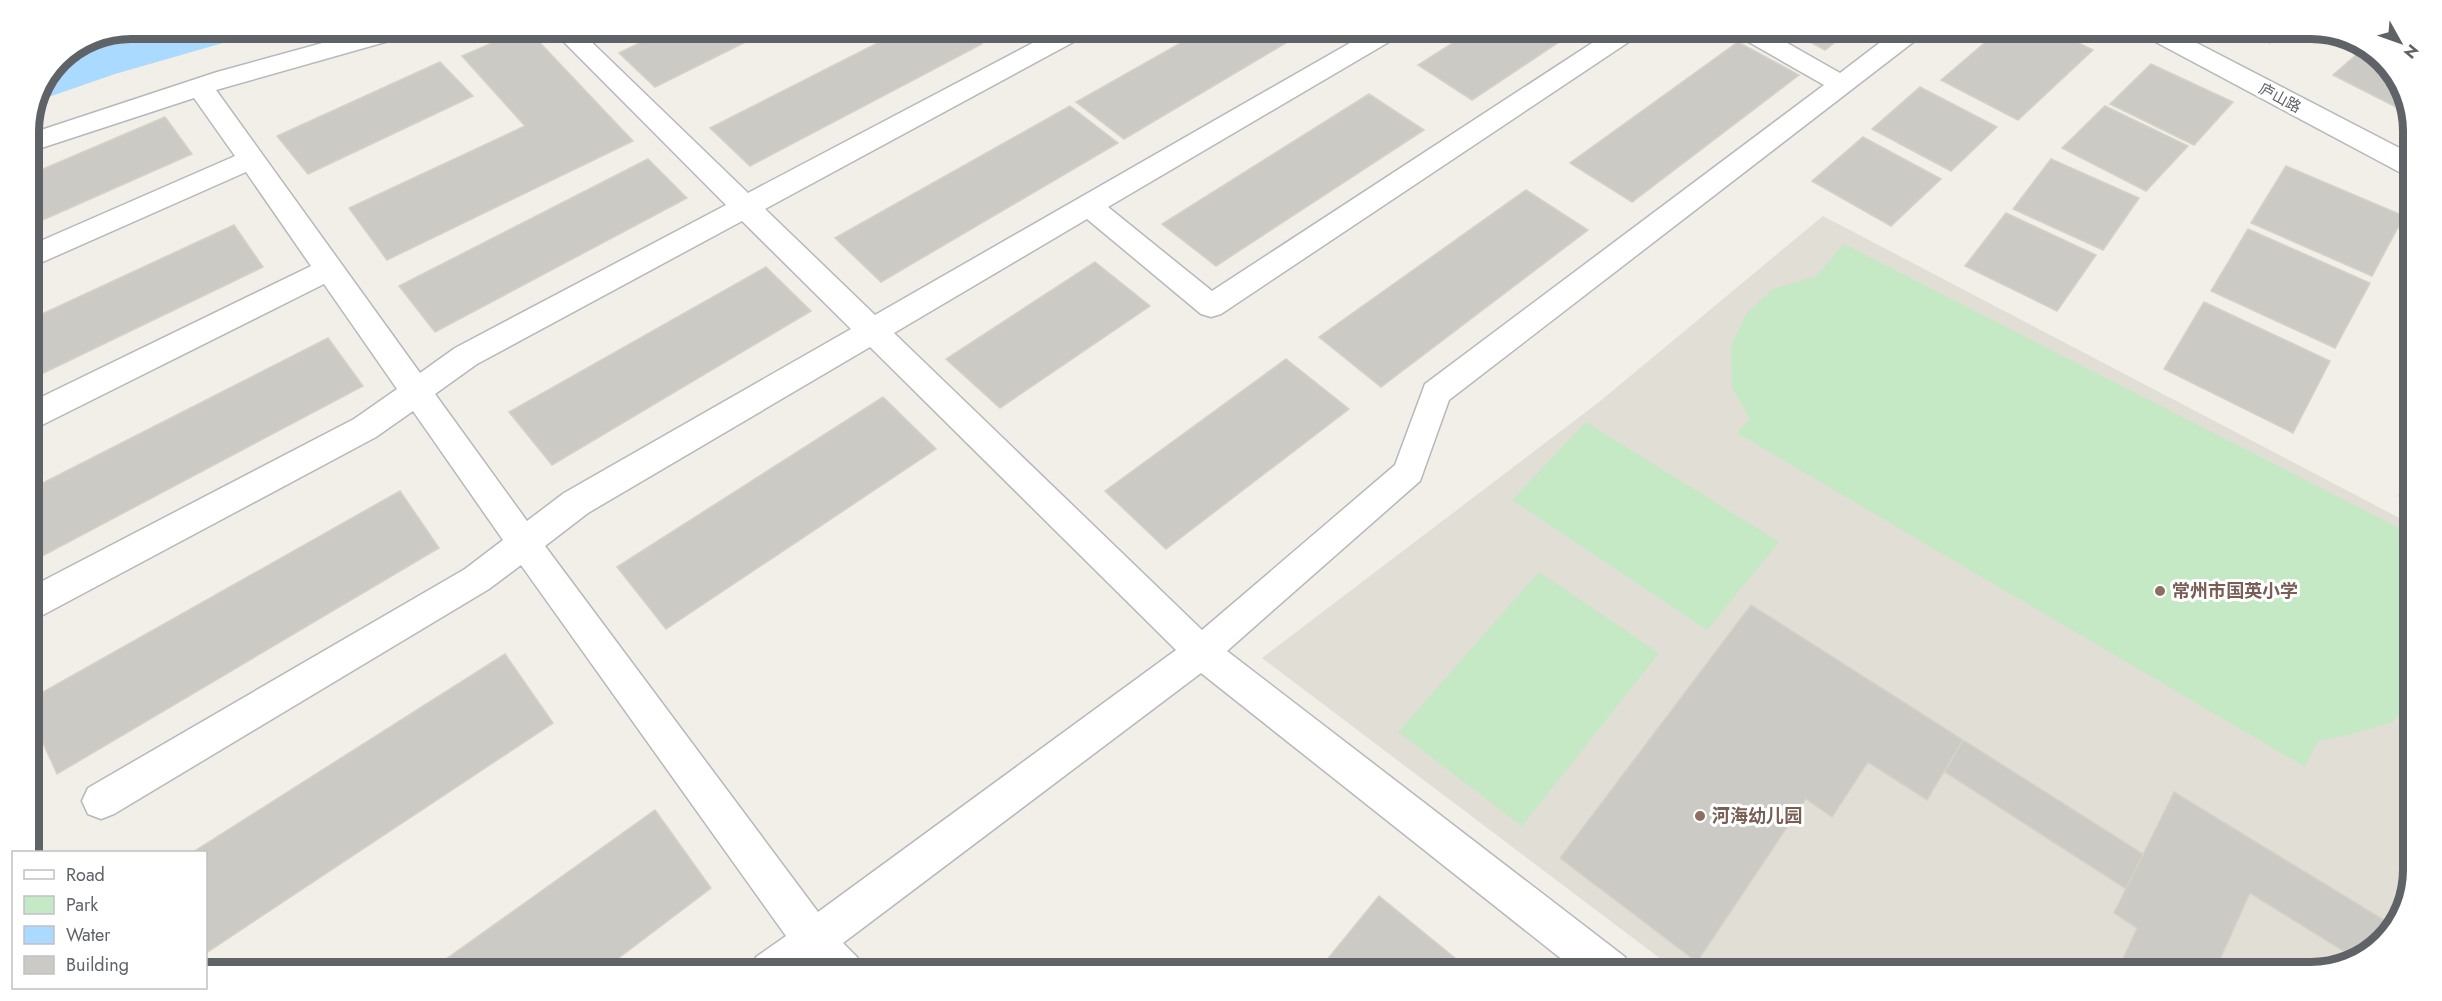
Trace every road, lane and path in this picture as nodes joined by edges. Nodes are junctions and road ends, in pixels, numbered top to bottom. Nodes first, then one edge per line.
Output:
1 (369, 39) edge
2 (573, 39) edge
3 (1060, 39) edge
4 (1371, 39) edge
5 (1616, 39) edge
6 (1761, 39) edge
7 (1901, 39) edge
8 (2169, 39) edge
9 (1841, 84) junction
10 (200, 87) junction
11 (39, 140) edge
12 (251, 159) junction
13 (2403, 162) edge
14 (1089, 206) junction
15 (745, 207) junction
16 (39, 254) edge
17 (330, 270) junction
18 (873, 332) junction
19 (416, 391) junction
20 (39, 412) edge
21 (524, 543) junction
22 (39, 600) edge
23 (1201, 652) junction
24 (102, 801) dead end
25 (814, 940) junction
26 (784, 962) edge
27 (833, 962) edge
28 (1597, 962) edge

1 - 10 street
2 - 15 street
3 - 15 street
4 - 14 street
5 - 14 street
6 - 9 street
7 - 9 street
8 - 13 street, 庐山路
9 - 23 street
10 - 11 street
10 - 12 street
12 - 16 street
12 - 17 street
14 - 18 street
15 - 18 street
15 - 19 street
17 - 19 street
17 - 20 street
18 - 21 street
18 - 23 street
19 - 21 street
19 - 22 street
21 - 24 street
21 - 25 street
23 - 25 street
23 - 28 street
25 - 26 street
25 - 27 street

